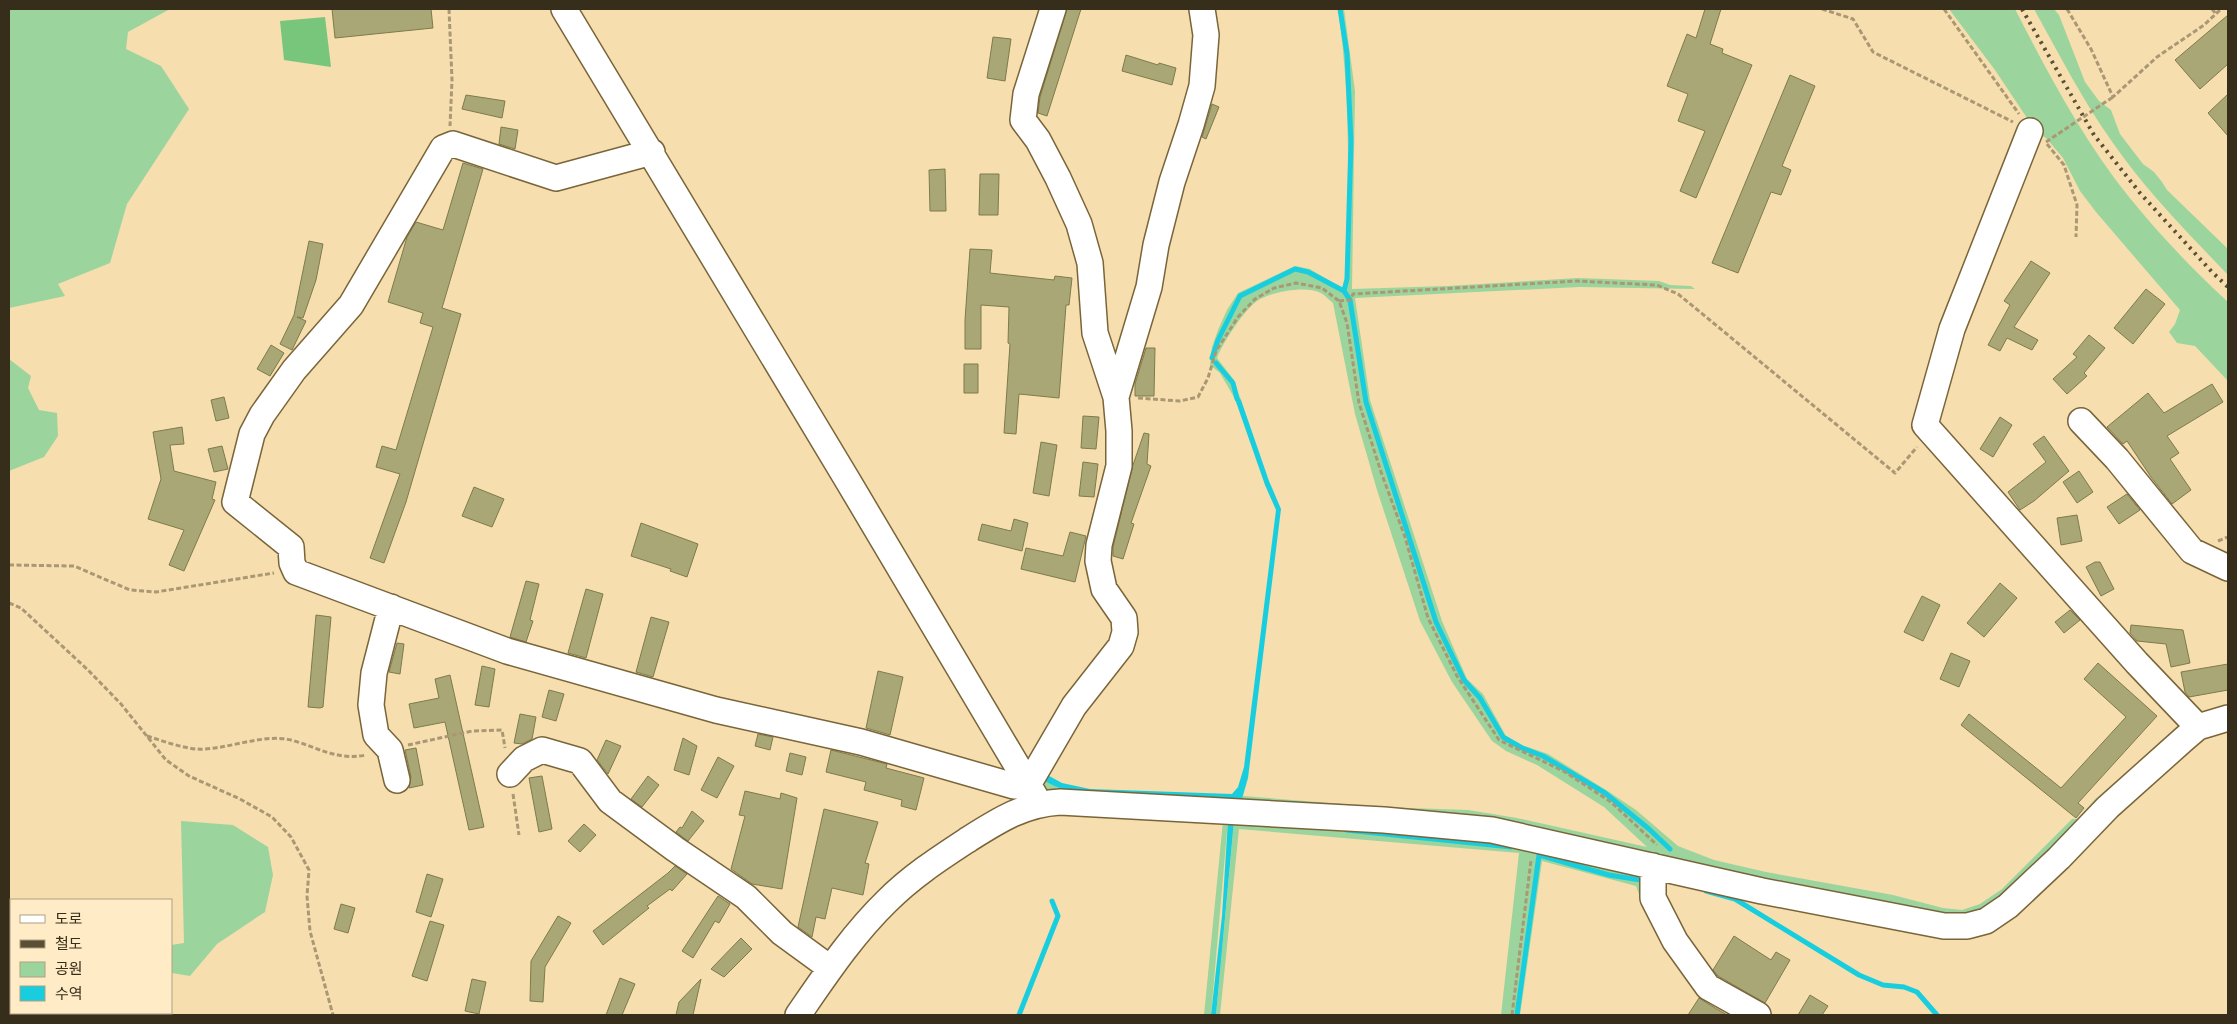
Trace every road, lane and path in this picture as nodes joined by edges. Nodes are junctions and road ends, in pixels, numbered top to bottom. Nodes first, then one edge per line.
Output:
1 (449, 9) edge
2 (564, 9) edge
3 (1053, 9) edge
4 (1202, 9) edge
5 (1822, 9) edge
6 (2067, 9) edge
7 (2212, 9) edge
8 (2221, 9) edge
9 (2216, 14) junction
10 (2113, 97) junction
11 (2038, 136) junction
12 (442, 148) junction
13 (652, 152) junction
14 (1339, 300) junction
15 (1116, 397) junction
16 (2081, 421) dead end
17 (1931, 431) junction
18 (9, 565) edge
19 (2228, 568) edge
20 (296, 572) junction
21 (9, 603) edge
22 (391, 607) junction
23 (2228, 718) edge
24 (2198, 727) junction
25 (510, 774) dead end
26 (397, 780) dead end
27 (1033, 794) junction
28 (1533, 839) junction
29 (1653, 866) junction
30 (1676, 872) junction
31 (830, 968) junction
32 (334, 1015) edge
33 (798, 1015) edge
34 (1512, 1015) edge
35 (1758, 1015) edge

1 - 12 path
2 - 13 street
3 - 15 street
4 - 15 street
5 - 11 path
6 - 10 path
7 - 9 path
8 - 9 path
9 - 10 path
10 - 11 path, bridge
11 - 17 street
12 - 13 street
12 - 20 street
13 - 27 street
14 - 15 path
14 - 17 path
14 - 30 path
15 - 27 street
16 - 19 street
17 - 24 street
18 - 20 path
20 - 22 street
21 - 32 path
22 - 26 street
22 - 27 street
23 - 24 street
24 - 30 street
25 - 31 street
27 - 28 street
27 - 31 street
28 - 29 street
28 - 34 path
29 - 30 street
29 - 35 street
31 - 33 street

